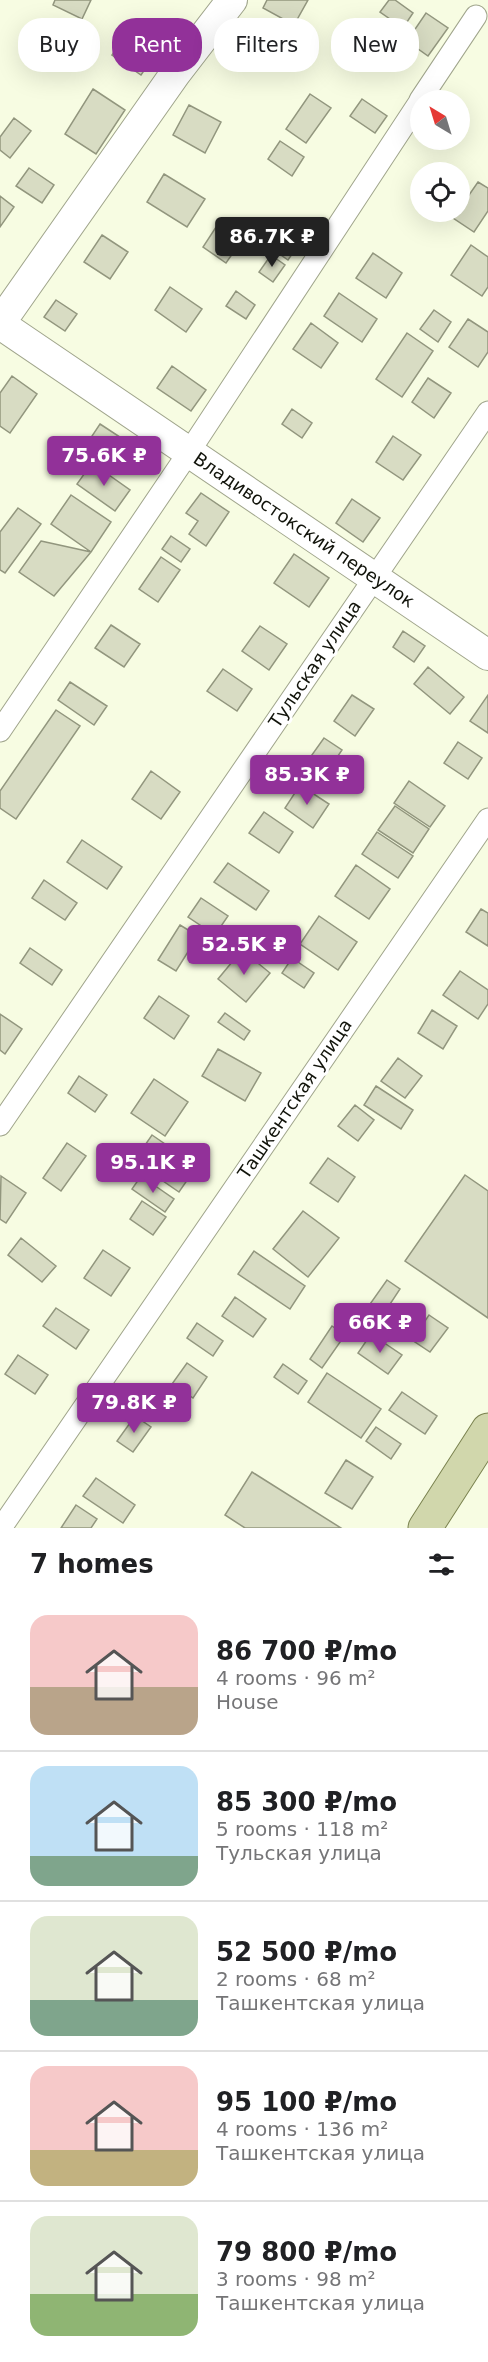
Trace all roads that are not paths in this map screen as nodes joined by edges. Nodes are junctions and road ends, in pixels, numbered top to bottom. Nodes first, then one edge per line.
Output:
1 (232, 0) edge
2 (476, 16) dead end
3 (427, 90) edge
4 (410, 116) edge
5 (0, 324) edge
6 (488, 412) edge
7 (189, 452) junction
8 (374, 578) junction
9 (488, 655) edge
10 (0, 730) edge
11 (488, 819) edge
12 (0, 1125) edge
13 (488, 1430) edge
14 (1, 1528) edge
15 (425, 1528) edge

1 - 5 street
2 - 3 street
4 - 7 street
5 - 7 street, Владивостокский переулок
6 - 8 street, Тульская улица
7 - 8 street, Владивостокский переулок
7 - 10 street
8 - 9 street, Владивостокский переулок
8 - 12 street, Тульская улица
11 - 14 street, Ташкентская улица
13 - 15 main road

